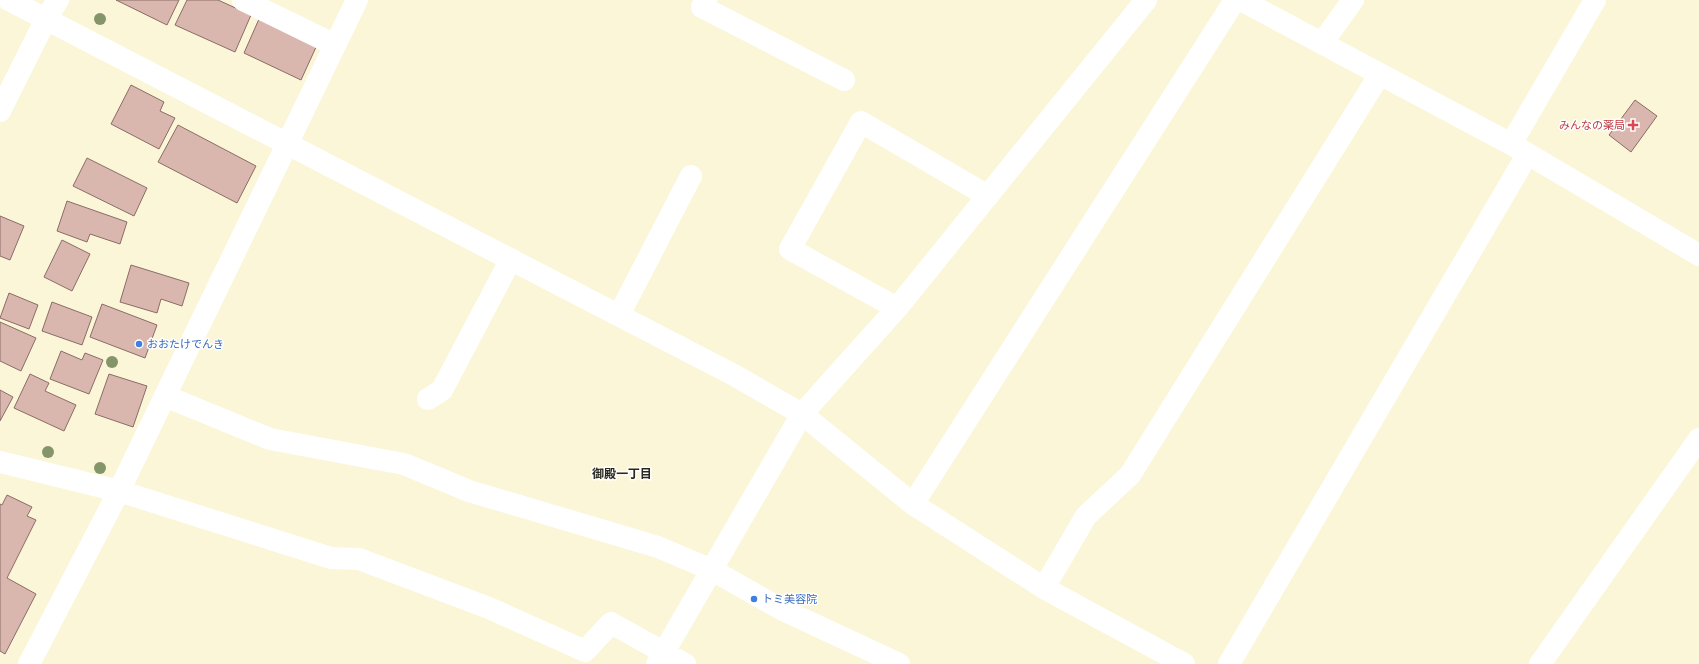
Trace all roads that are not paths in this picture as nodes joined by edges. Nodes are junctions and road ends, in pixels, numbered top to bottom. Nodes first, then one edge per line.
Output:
1 (9, 0) edge
2 (58, 0) edge
3 (243, 0) edge
4 (357, 0) edge
5 (706, 0) edge
6 (1146, 0) edge
7 (1235, 0) edge
8 (1242, 0) edge
9 (1353, 0) edge
10 (1595, 0) edge
11 (46, 19) junction
12 (1322, 43) junction
13 (335, 45) junction
14 (1380, 74) junction
15 (844, 80) dead end
16 (0, 111) edge
17 (287, 144) junction
18 (1519, 149) junction
19 (692, 176) dead end
20 (988, 196) junction
21 (1699, 255) edge
22 (511, 259) junction
23 (897, 308) junction
24 (619, 315) junction
25 (165, 396) junction
26 (428, 399) dead end
27 (802, 414) junction
28 (1699, 439) edge
29 (0, 462) edge
30 (118, 491) junction
31 (913, 504) junction
32 (712, 570) junction
33 (1044, 588) junction
34 (661, 658) edge
35 (29, 664) edge
36 (685, 664) edge
37 (899, 664) edge
38 (1184, 664) edge
39 (1229, 664) edge
40 (1540, 664) edge

1 - 11 street
2 - 11 street
3 - 13 street
4 - 13 street
5 - 15 street
6 - 20 street
7 - 31 street
8 - 12 street
9 - 12 street
10 - 18 street
11 - 16 street
11 - 17 street
12 - 14 street
13 - 17 street
14 - 18 street
14 - 33 street
17 - 22 street
17 - 25 street
18 - 21 street
18 - 39 street
19 - 24 street
20 - 23 street
20 - 23 street
22 - 24 street
22 - 26 street
23 - 27 street
24 - 27 street
25 - 30 street
25 - 32 street
27 - 31 street
27 - 32 street
28 - 40 street
29 - 30 street
30 - 34 street
30 - 35 street
31 - 33 street
32 - 34 street
32 - 37 street
33 - 38 street
34 - 36 street

